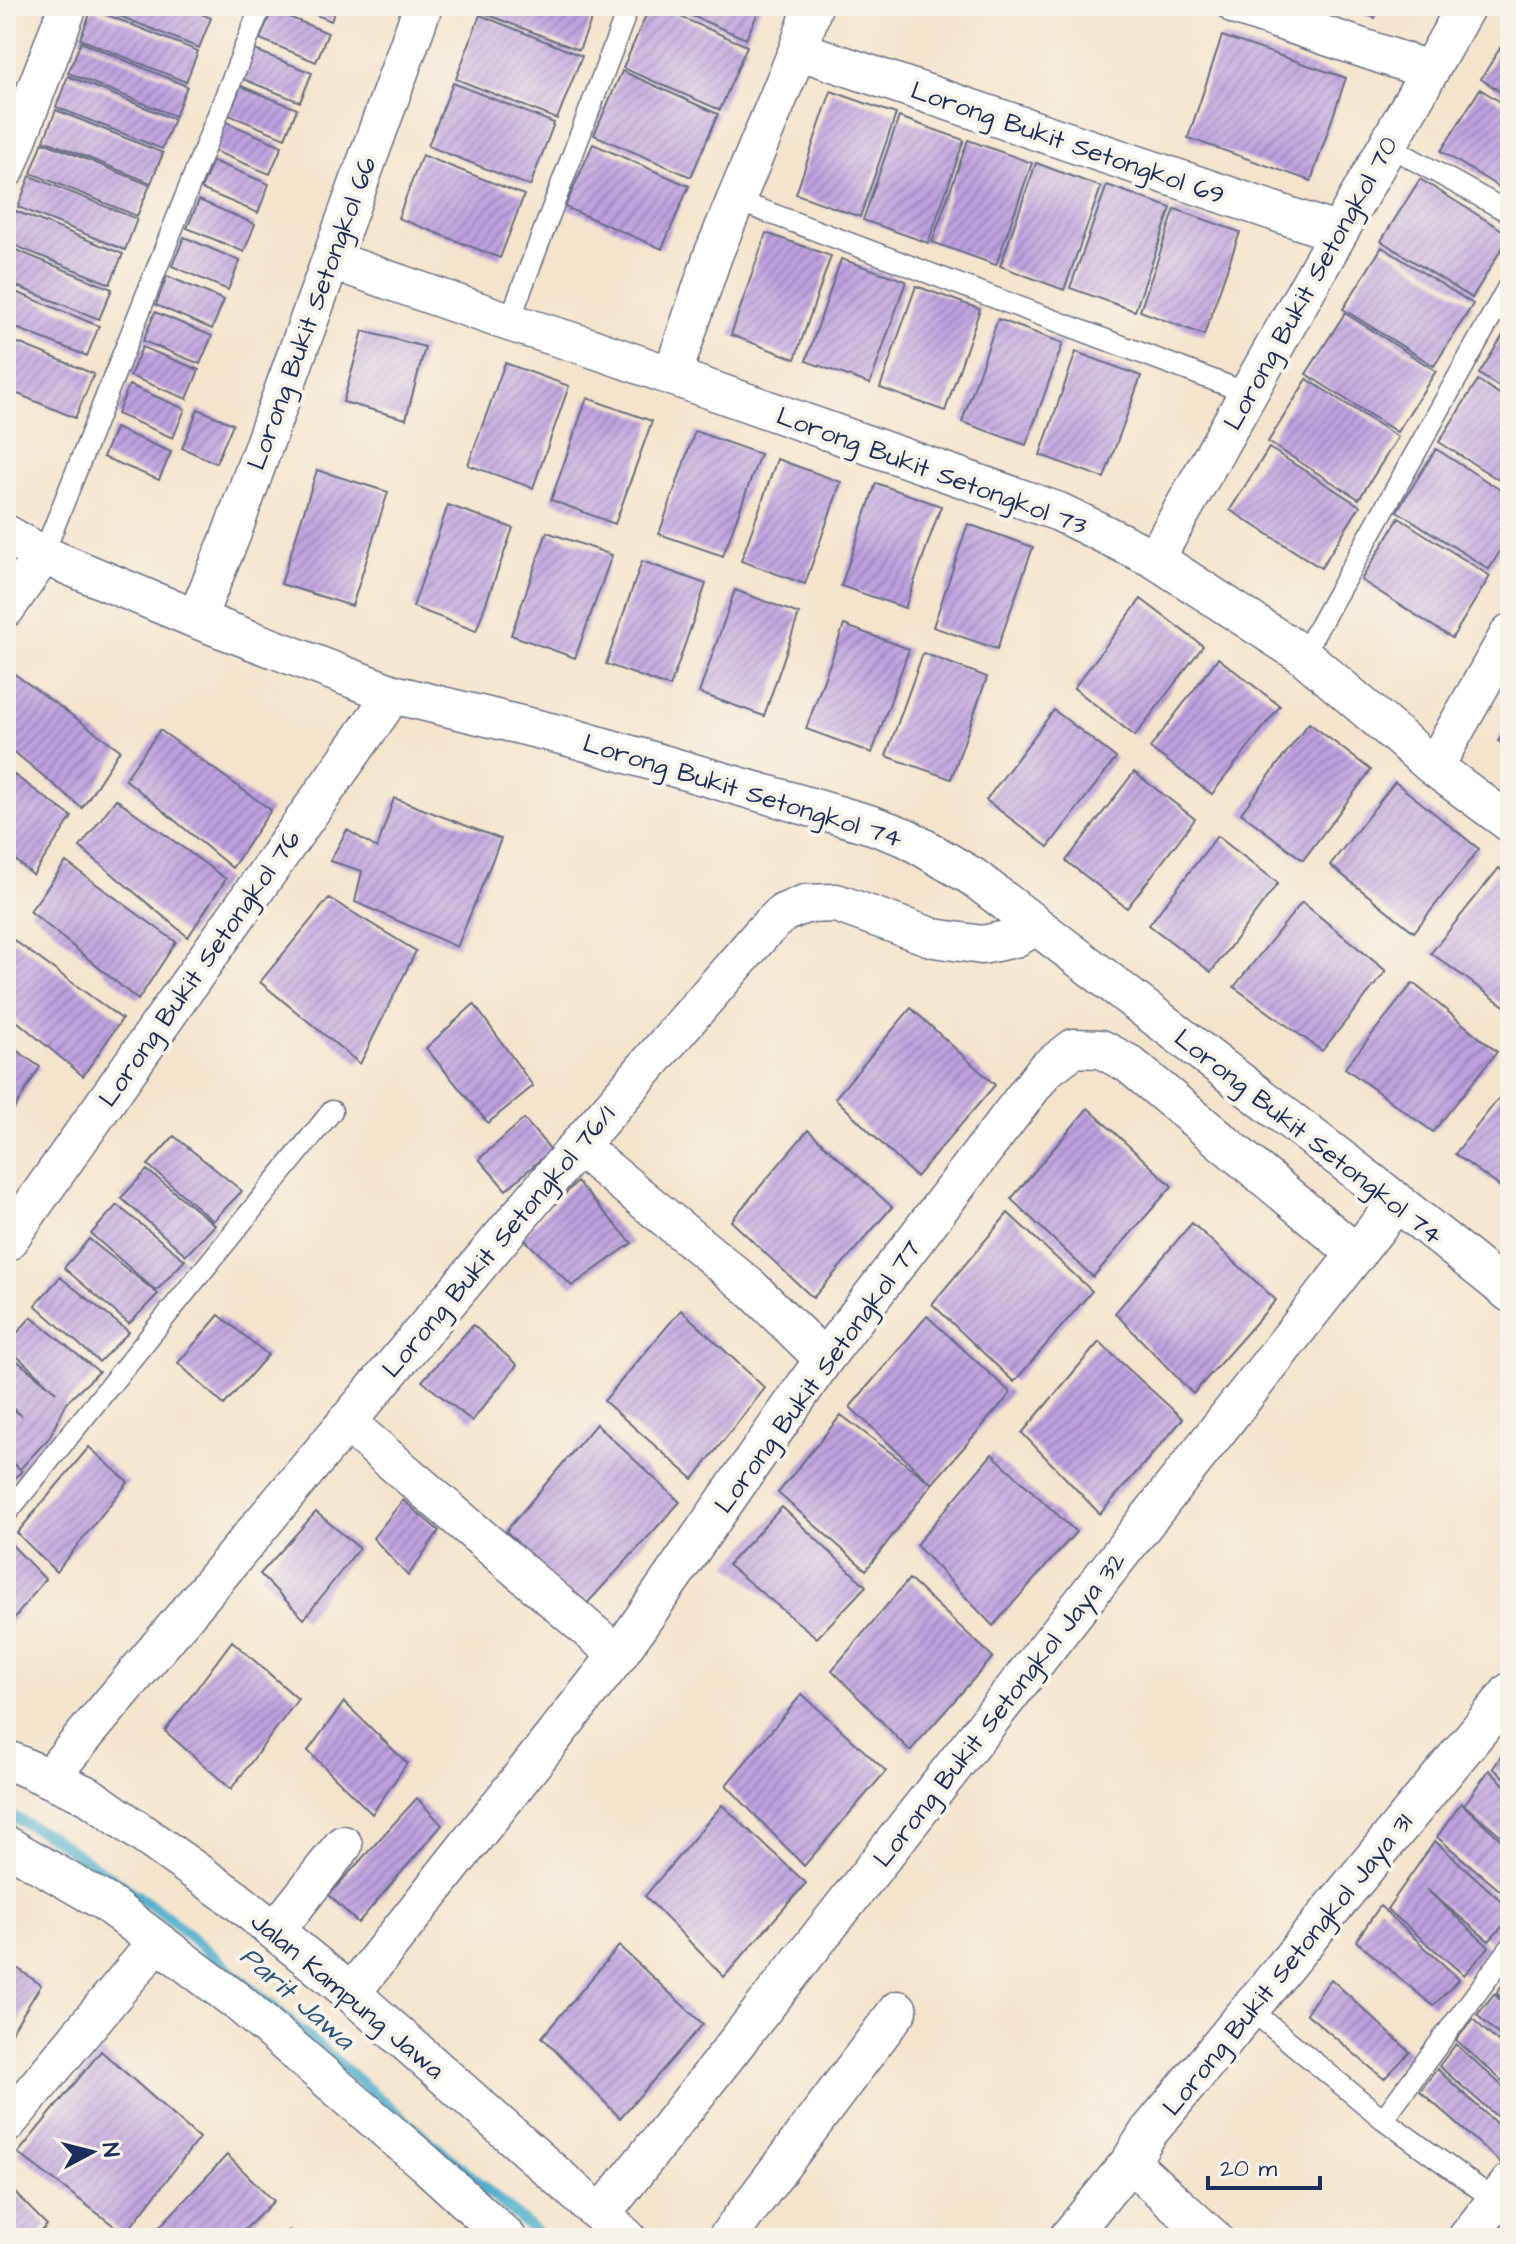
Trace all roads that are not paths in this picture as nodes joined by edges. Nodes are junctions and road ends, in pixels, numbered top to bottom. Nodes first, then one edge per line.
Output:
1 (68, 6) edge
2 (261, 6) edge
3 (422, 6) edge
4 (629, 6) edge
5 (813, 6) edge
6 (1237, 6) edge
7 (1466, 6) edge
8 (798, 50) junction
9 (1428, 70) junction
10 (1387, 145) junction
11 (6, 169) edge
12 (735, 200) junction
13 (1510, 213) edge
14 (1338, 233) junction
15 (331, 260) junction
16 (1510, 283) edge
17 (509, 322) junction
18 (672, 376) junction
19 (1250, 394) junction
20 (6, 534) edge
21 (43, 555) junction
22 (1155, 559) junction
23 (6, 608) edge
24 (196, 619) junction
25 (1510, 633) edge
26 (1303, 655) junction
27 (393, 694) junction
28 (1434, 767) junction
29 (1510, 823) edge
30 (1036, 926) junction
31 (332, 1111) dead end
32 (578, 1146) junction
33 (1397, 1202) junction
34 (6, 1243) edge
35 (1357, 1254) junction
36 (1510, 1293) edge
37 (824, 1359) junction
38 (346, 1422) junction
39 (6, 1514) edge
40 (618, 1655) junction
41 (1510, 1692) edge
42 (6, 1759) edge
43 (49, 1778) junction
44 (6, 1845) edge
45 (343, 1845) dead end
46 (276, 1930) junction
47 (157, 1942) junction
48 (1510, 1948) edge
49 (351, 1993) junction
50 (1250, 2009) junction
51 (898, 2010) dead end
52 (1383, 2119) junction
53 (6, 2124) edge
54 (1130, 2162) junction
55 (1503, 2192) edge
56 (614, 2227) edge
57 (501, 2236) edge
58 (727, 2238) edge
59 (1068, 2238) edge
60 (1213, 2238) edge
61 (1467, 2238) edge

1 - 11 street
2 - 21 lane
3 - 15 street, Lorong Bukit Setongkol 66
4 - 17 lane
5 - 8 street
6 - 9 street
7 - 9 street, Lorong Bukit Setongkol 70
8 - 12 street
8 - 14 street, Lorong Bukit Setongkol 69
9 - 10 street, Lorong Bukit Setongkol 70
10 - 13 lane
10 - 14 street, Lorong Bukit Setongkol 70
12 - 18 street
12 - 19 lane
14 - 19 street, Lorong Bukit Setongkol 70
15 - 17 street, Lorong Bukit Setongkol 73
15 - 24 street, Lorong Bukit Setongkol 66
16 - 26 lane
17 - 18 street, Lorong Bukit Setongkol 73
18 - 22 street, Lorong Bukit Setongkol 73
19 - 22 street, Lorong Bukit Setongkol 70
20 - 21 street, Lorong Bukit Setongkol 74
21 - 23 street
21 - 24 street, Lorong Bukit Setongkol 74
22 - 26 street, Lorong Bukit Setongkol 73
24 - 27 street, Lorong Bukit Setongkol 74
25 - 28 street
26 - 28 street, Lorong Bukit Setongkol 73
27 - 30 street, Lorong Bukit Setongkol 74
27 - 34 street, Lorong Bukit Setongkol 76
28 - 29 street, Lorong Bukit Setongkol 73
30 - 32 street, Lorong Bukit Setongkol 76/1
30 - 33 street, Lorong Bukit Setongkol 74
31 - 39 lane
32 - 37 street
32 - 38 street, Lorong Bukit Setongkol 76/1
33 - 35 street, Lorong Bukit Setongkol Jaya 32
33 - 36 street, Lorong Bukit Setongkol 74
35 - 37 street, Lorong Bukit Setongkol 77
35 - 56 street, Lorong Bukit Setongkol Jaya 32
37 - 40 street, Lorong Bukit Setongkol 77
38 - 40 street
38 - 43 street, Lorong Bukit Setongkol 76/1
40 - 49 street, Lorong Bukit Setongkol 77
41 - 50 street, Lorong Bukit Setongkol Jaya 31
42 - 43 street, Jalan Kampung Jawa
43 - 46 street, Jalan Kampung Jawa
44 - 47 street
45 - 46 street
46 - 49 street, Jalan Kampung Jawa
47 - 53 street
47 - 57 street
48 - 52 lane
49 - 56 street, Jalan Kampung Jawa
50 - 52 lane
50 - 54 street, Lorong Bukit Setongkol Jaya 31
51 - 58 street
52 - 55 lane
54 - 59 street, Lorong Bukit Setongkol Jaya 31
54 - 60 street
55 - 61 street

